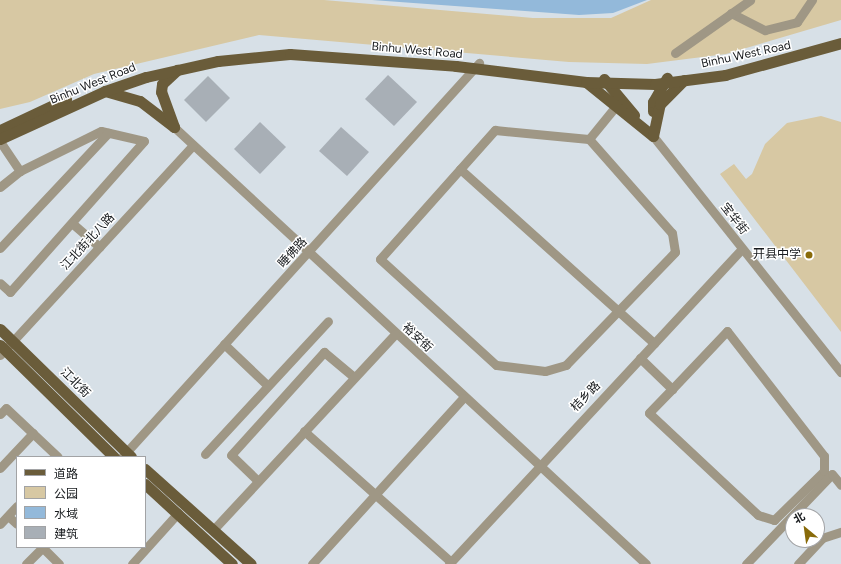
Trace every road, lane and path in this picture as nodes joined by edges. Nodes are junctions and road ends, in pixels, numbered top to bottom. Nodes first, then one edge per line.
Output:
1 (750, 0) edge
2 (812, 0) edge
3 (731, 13) junction
4 (841, 36) edge
5 (841, 43) edge
6 (675, 53) dead end
7 (477, 66) junction
8 (180, 68) junction
9 (604, 80) junction
10 (666, 80) junction
11 (684, 80) junction
12 (586, 82) junction
13 (105, 91) junction
14 (616, 106) junction
15 (174, 127) junction
16 (6, 129) edge
17 (108, 133) junction
18 (653, 136) junction
19 (589, 139) junction
20 (0, 142) edge
21 (193, 145) junction
22 (460, 169) junction
23 (20, 171) junction
24 (0, 187) edge
25 (73, 224) junction
26 (99, 247) junction
27 (0, 248) edge
28 (742, 249) junction
29 (308, 254) junction
30 (0, 283) edge
31 (619, 310) junction
32 (328, 321) dead end
33 (0, 329) edge
34 (395, 334) junction
35 (13, 340) junction
36 (654, 343) junction
37 (224, 344) junction
38 (2, 349) edge
39 (640, 358) junction
40 (841, 372) edge
41 (354, 377) junction
42 (266, 384) junction
43 (672, 389) junction
44 (463, 398) junction
45 (0, 414) edge
46 (304, 431) junction
47 (33, 434) junction
48 (204, 454) dead end
49 (57, 456) edge
50 (113, 456) edge
51 (126, 456) edge
52 (539, 464) junction
53 (0, 468) edge
54 (146, 471) edge
55 (258, 480) junction
56 (146, 485) edge
57 (841, 485) edge
58 (375, 494) junction
59 (16, 507) edge
60 (178, 513) junction
61 (8, 516) junction
62 (16, 523) edge
63 (0, 524) edge
64 (214, 530) junction
65 (841, 532) edge
66 (41, 548) edge
67 (43, 548) edge
68 (450, 563) edge
69 (26, 564) edge
70 (59, 564) edge
71 (132, 564) edge
72 (232, 564) edge
73 (251, 564) edge
74 (312, 564) edge
75 (646, 564) edge
76 (746, 564) edge
77 (798, 564) edge

1 - 3 street
2 - 3 street
3 - 6 street
4 - 10 main road, Binhu West Road
5 - 11 main road, Binhu West Road
7 - 8 main road, Binhu West Road
7 - 9 main road, Binhu West Road
7 - 12 main road, Binhu West Road
7 - 16 main road, Binhu West Road
7 - 29 street, 睡佛路
8 - 13 main road, Binhu West Road
8 - 15 main road
9 - 10 main road, Binhu West Road
9 - 12 main road, Binhu West Road
9 - 18 main road
10 - 11 main road, Binhu West Road
10 - 18 main road
11 - 18 main road
12 - 14 main road
13 - 15 main road
13 - 16 main road, Binhu West Road
14 - 18 main road
14 - 19 street
15 - 21 street, 裕安街
16 - 20 main road, Binhu West Road
17 - 23 street
17 - 25 street
17 - 27 street
18 - 28 street, 宝华街
19 - 22 street
19 - 31 street
20 - 23 street
21 - 26 street, 江北街北八路
21 - 29 street, 裕安街
22 - 31 street
22 - 31 street
23 - 24 street
25 - 26 street
25 - 30 street
26 - 35 street, 江北街北八路
28 - 36 street, 桔乡路
28 - 40 street, 宝华街
29 - 34 street, 裕安街
29 - 37 street, 睡佛路
31 - 36 street
32 - 42 street
33 - 35 main road, 江北街
34 - 41 street
34 - 44 street, 裕安街
35 - 38 street, 江北街北八路
35 - 51 main road, 江北街
36 - 39 street, 桔乡路
37 - 42 street
37 - 51 street, 睡佛路
38 - 50 main road, 江北街
39 - 43 street
39 - 52 street, 桔乡路
41 - 46 street
41 - 55 street
42 - 48 street
43 - 43 street
44 - 52 street, 裕安街
44 - 58 street
45 - 47 street
46 - 55 street
46 - 58 street
47 - 49 street
47 - 53 street
52 - 68 street, 桔乡路
52 - 75 street, 裕安街
54 - 64 main road
55 - 64 street
56 - 60 main road
57 - 76 street
58 - 68 street
58 - 74 street
59 - 61 street
60 - 71 street
60 - 72 main road
61 - 62 street
61 - 63 street
64 - 73 main road
65 - 77 street
66 - 69 street
67 - 70 street

